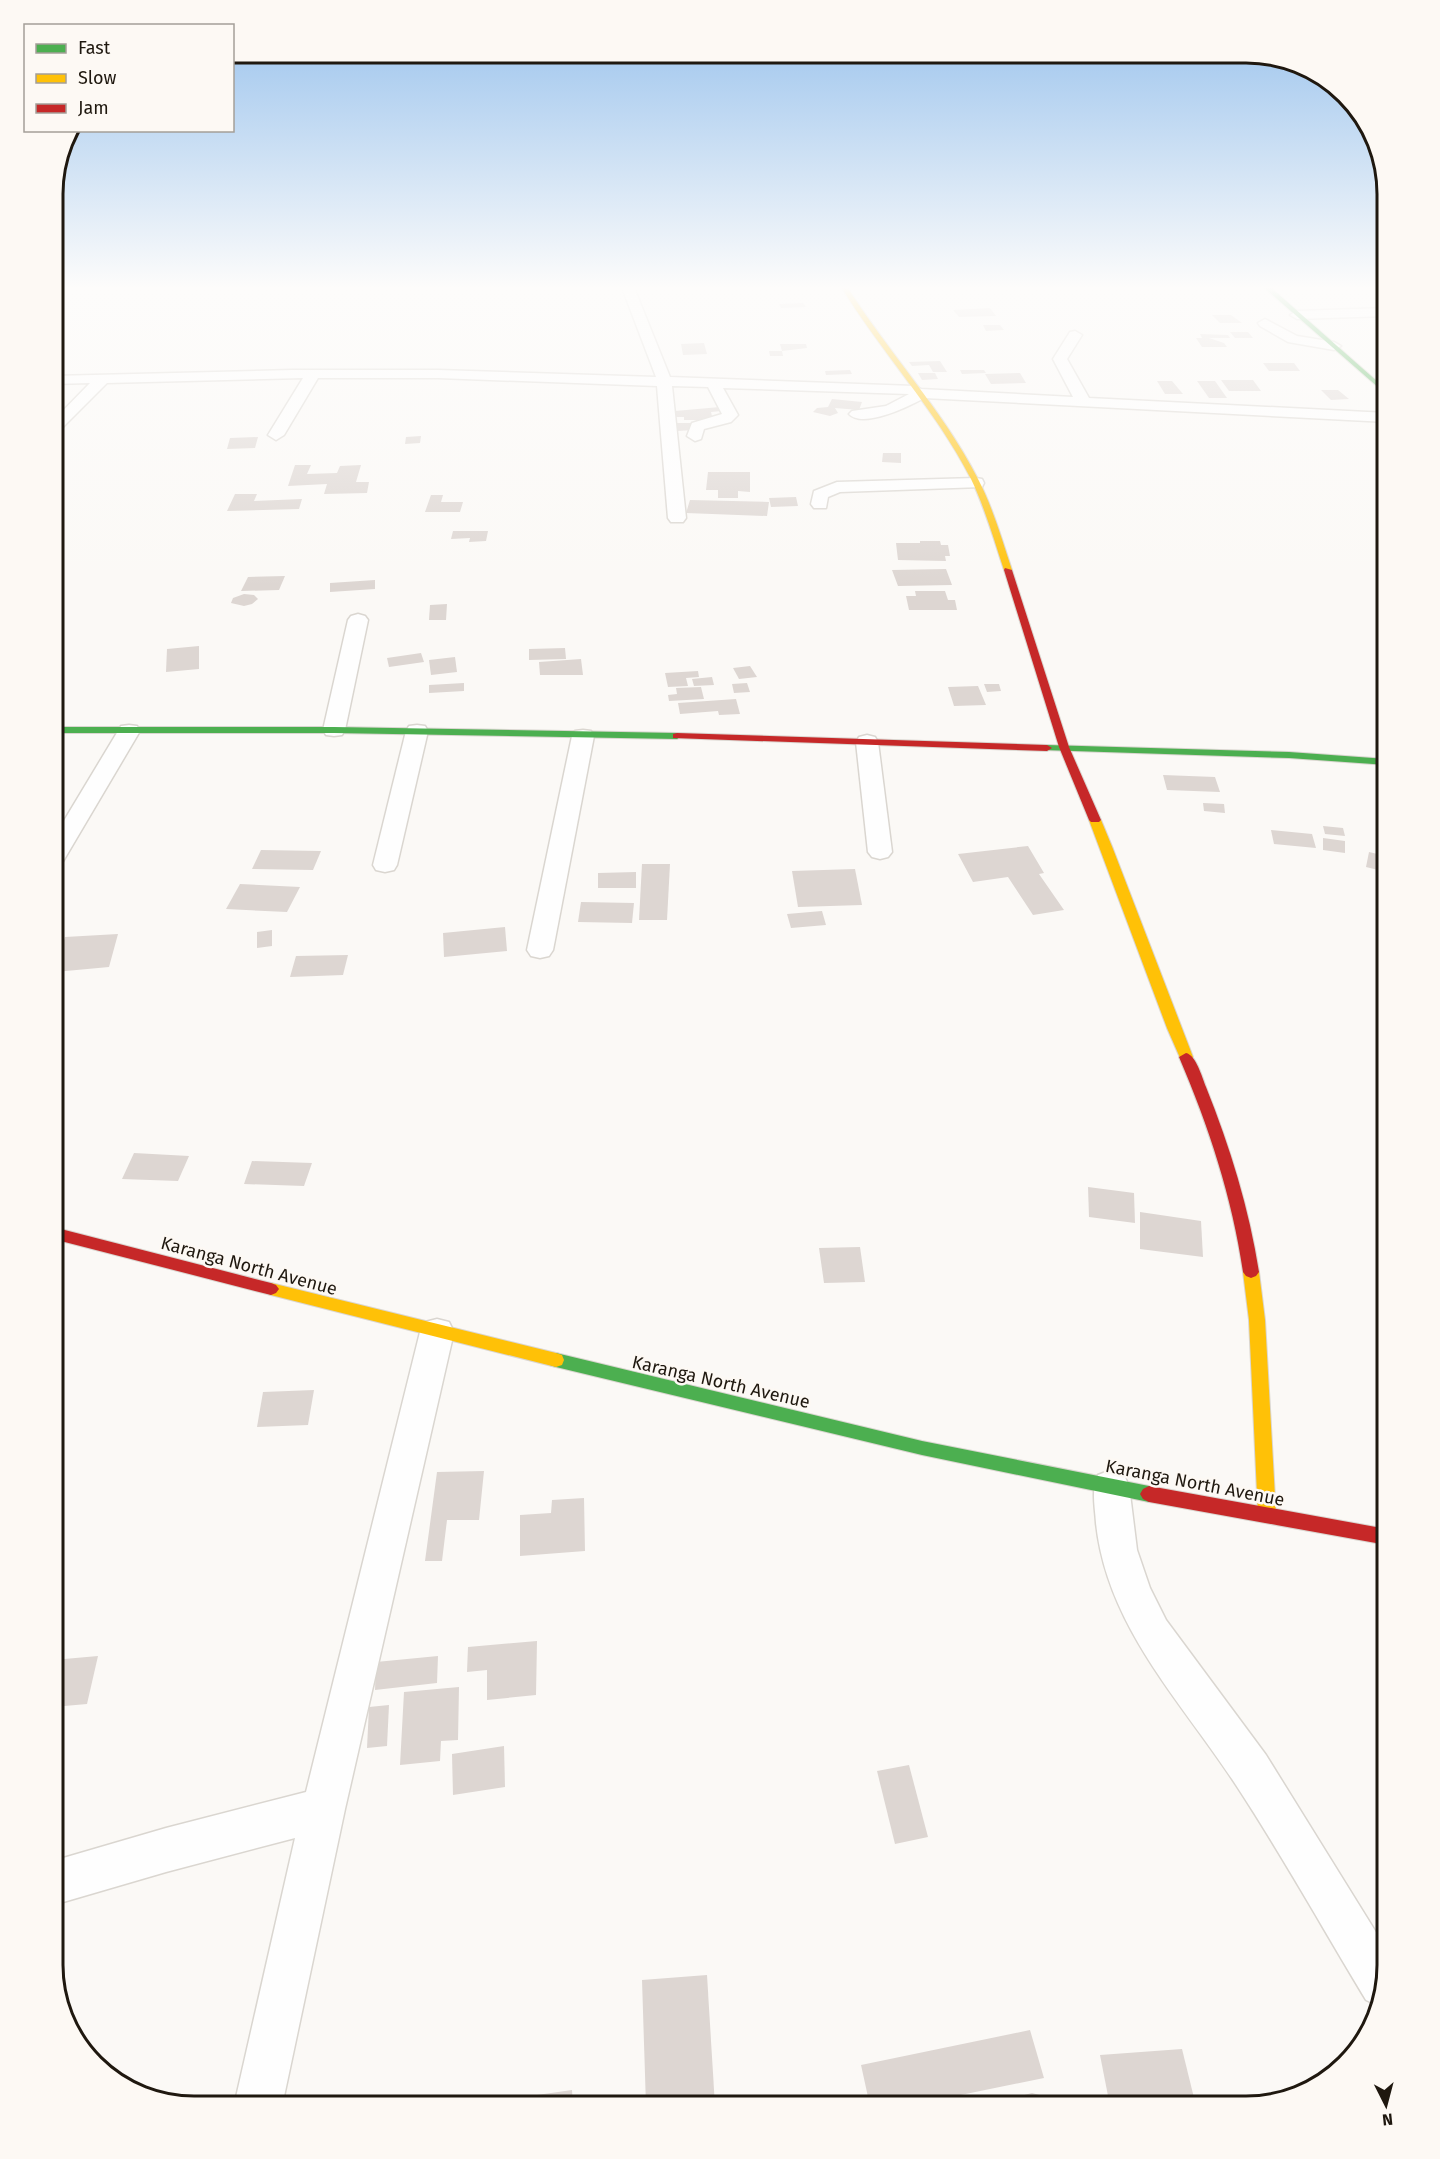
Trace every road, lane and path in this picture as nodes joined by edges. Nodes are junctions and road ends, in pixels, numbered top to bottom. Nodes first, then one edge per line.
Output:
1 (96, 386) edge
2 (306, 386) edge
3 (665, 386) edge
4 (715, 386) edge
5 (783, 386) edge
6 (912, 386) edge
7 (1074, 386) edge
8 (917, 393) junction
9 (1083, 401) junction
10 (857, 414) dead end
11 (1377, 417) edge
12 (63, 419) edge
13 (276, 435) dead end
14 (696, 435) dead end
15 (976, 483) junction
16 (820, 504) dead end
17 (677, 518) dead end
18 (358, 620) dead end
19 (63, 730) edge
20 (334, 730) junction
21 (129, 731) junction
22 (417, 731) junction
23 (583, 736) junction
24 (867, 742) junction
25 (1064, 747) junction
26 (1377, 761) edge
27 (63, 841) edge
28 (880, 852) dead end
29 (385, 865) dead end
30 (540, 950) dead end
31 (63, 1236) edge
32 (437, 1332) junction
33 (1111, 1486) junction
34 (1267, 1515) junction
35 (1377, 1535) edge
36 (323, 1809) junction
37 (63, 1879) edge
38 (1376, 1975) edge
39 (260, 2096) edge

1 - 12 street
2 - 13 street
3 - 17 street
4 - 14 street
5 - 8 street
6 - 8 street
7 - 9 street
8 - 9 street
8 - 10 street
8 - 15 street
9 - 11 street
15 - 16 street
15 - 25 street
18 - 20 street
19 - 21 street
20 - 21 street
20 - 22 street
21 - 27 street
22 - 23 street
22 - 29 street
23 - 24 street
23 - 30 street
24 - 25 street
24 - 28 street
25 - 26 street
25 - 34 street
31 - 32 street, Karanga North Avenue
32 - 33 street, Karanga North Avenue
32 - 36 street
33 - 34 street, Karanga North Avenue
33 - 38 street
34 - 35 street, Karanga North Avenue
36 - 37 street
36 - 39 street

